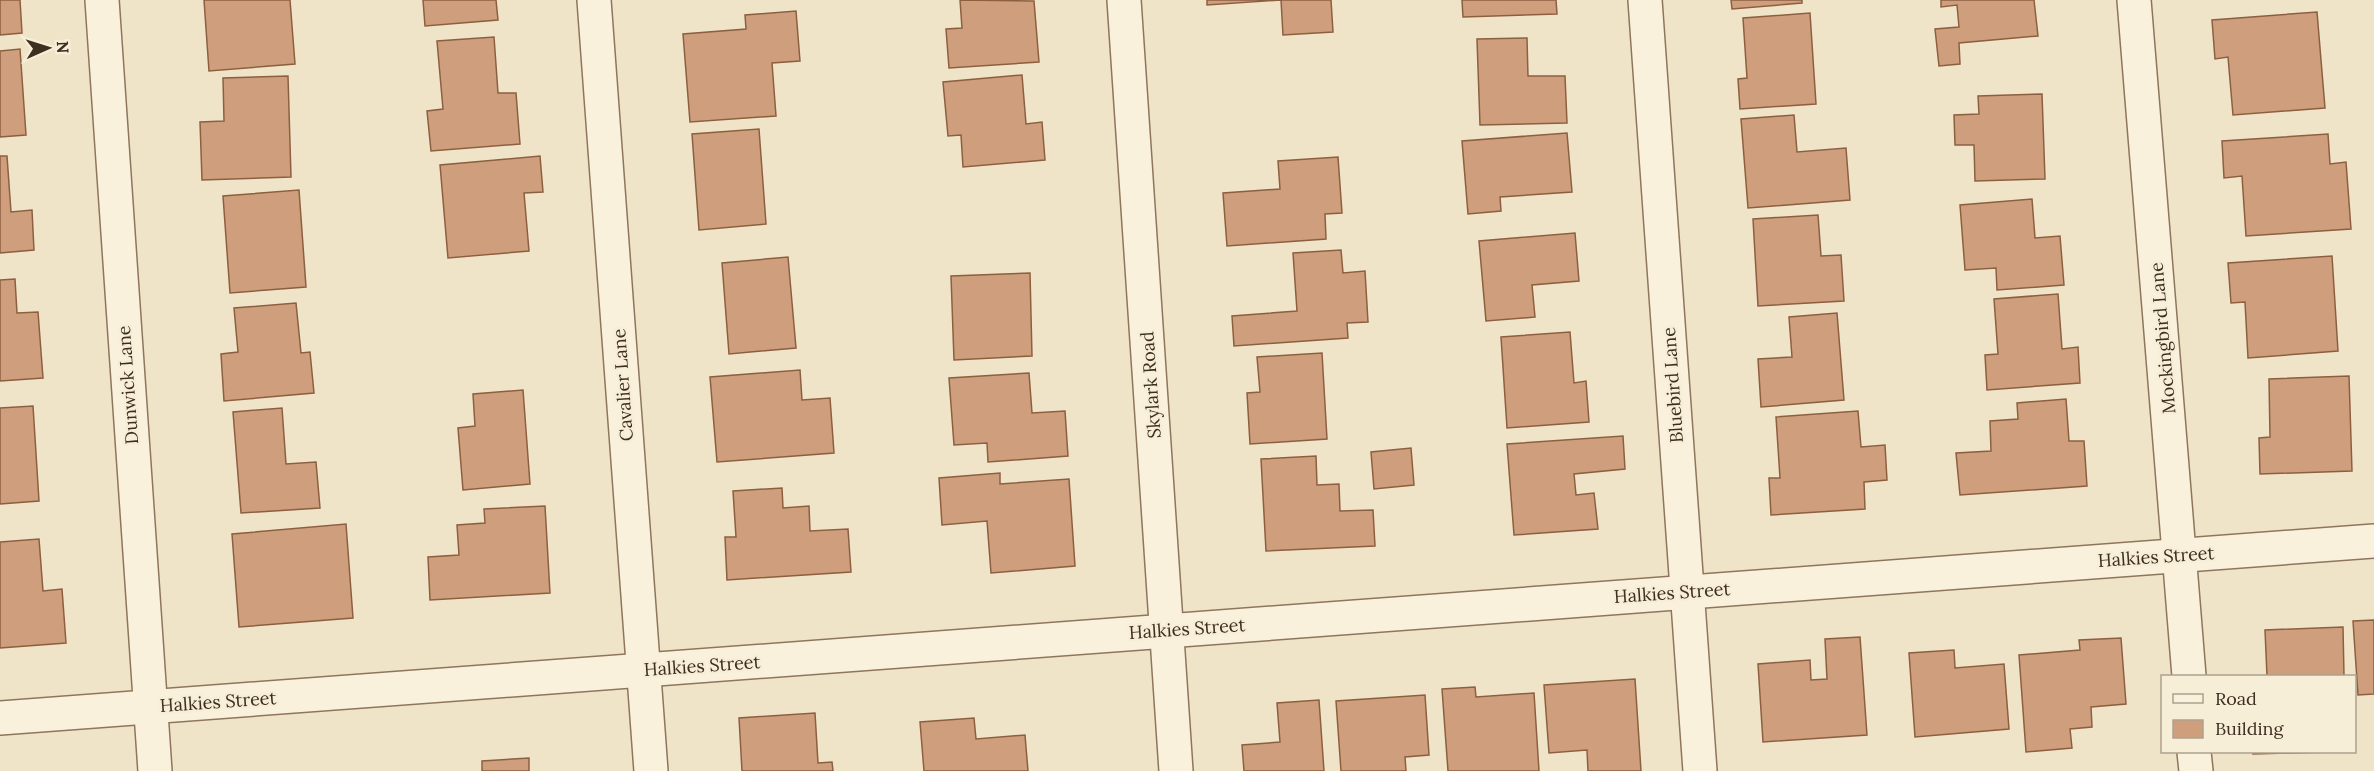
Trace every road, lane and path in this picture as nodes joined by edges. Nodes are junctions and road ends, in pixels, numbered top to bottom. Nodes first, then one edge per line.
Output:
1 (102, 0) edge
2 (594, 0) edge
3 (1124, 0) edge
4 (1645, 0) edge
5 (2134, 0) edge
6 (2374, 541) edge
7 (2181, 555) junction
8 (1688, 592) junction
9 (1168, 631) junction
10 (645, 670) junction
11 (2189, 675) edge
12 (150, 707) junction
13 (0, 718) edge
14 (2194, 753) edge
15 (155, 771) edge
16 (651, 771) edge
17 (1176, 771) edge
18 (1700, 771) edge
19 (2196, 771) edge

1 - 12 street, Dunwick Lane
2 - 10 street, Cavalier Lane
3 - 9 street, Skylark Road
4 - 8 street, Bluebird Lane
5 - 7 street, Mockingbird Lane
6 - 7 street, Halkies Street
7 - 8 street, Halkies Street
7 - 11 street, Mockingbird Lane
8 - 9 street, Halkies Street
8 - 18 street, Bluebird Lane
9 - 10 street, Halkies Street
9 - 17 street, Skylark Road
10 - 12 street, Halkies Street
10 - 16 street, Cavalier Lane
12 - 13 street, Halkies Street
12 - 15 street, Dunwick Lane
14 - 19 street

